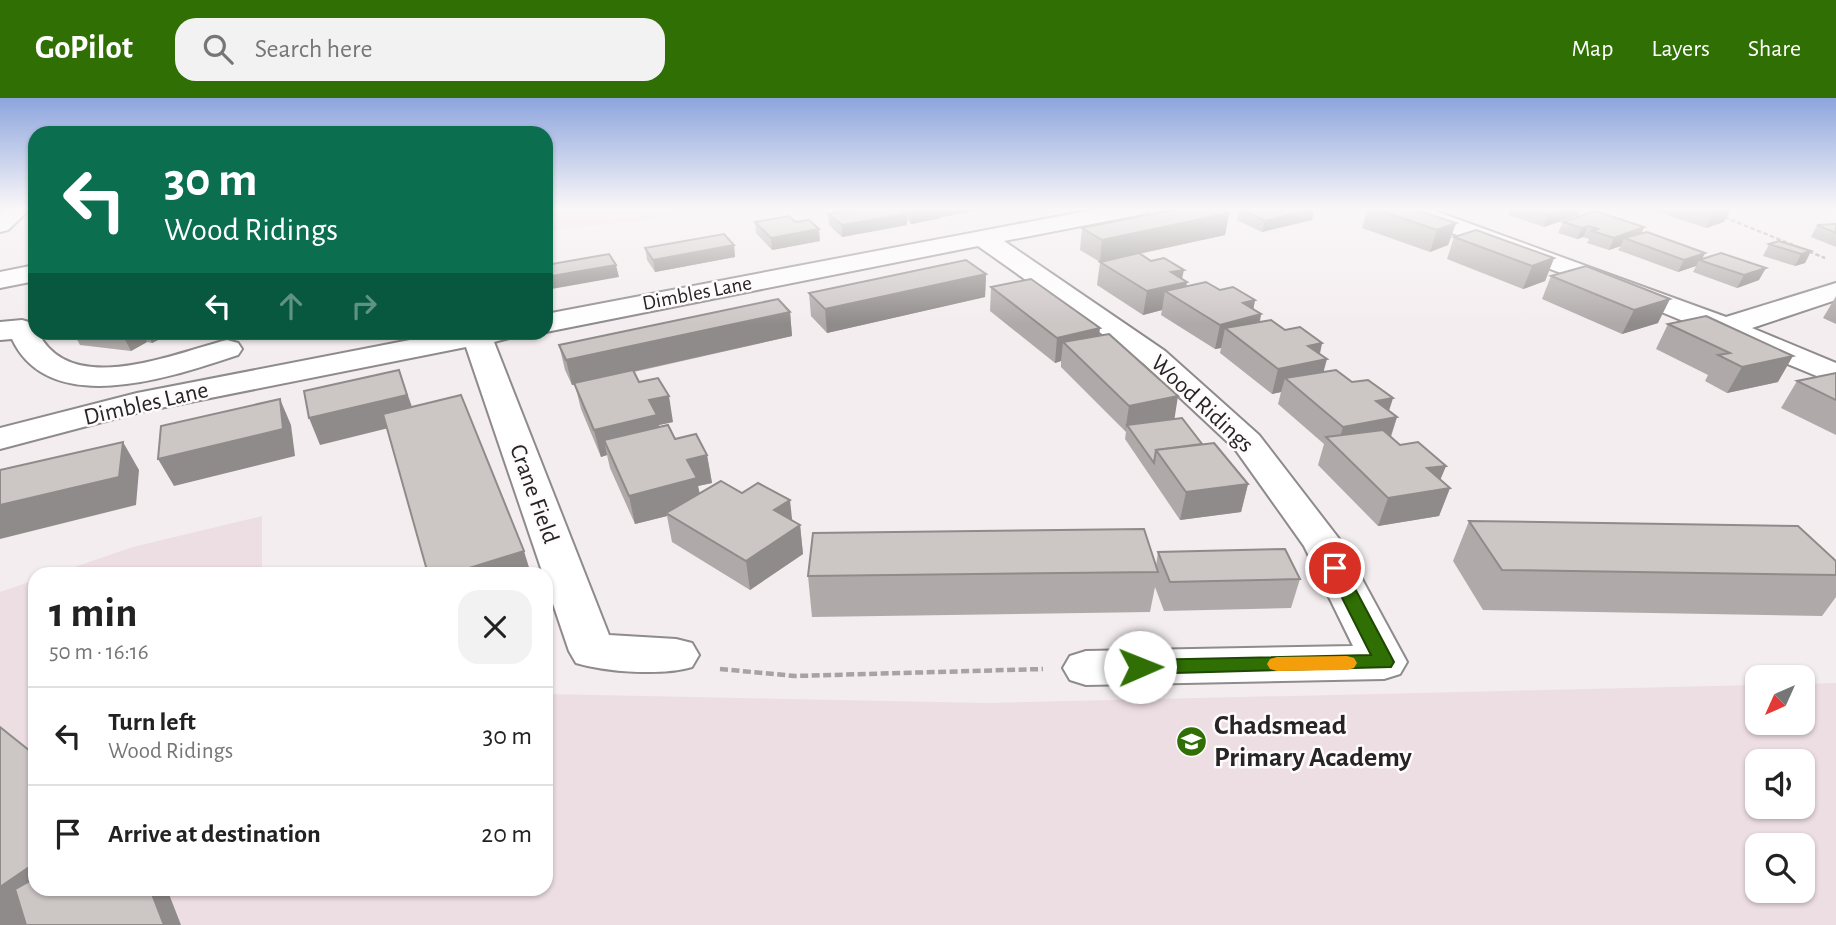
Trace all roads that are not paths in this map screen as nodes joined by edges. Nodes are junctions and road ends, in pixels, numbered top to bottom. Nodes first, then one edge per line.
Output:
1 (932, 247) edge
2 (995, 247) edge
3 (1513, 247) edge
4 (28, 274) edge
5 (0, 280) edge
6 (1836, 290) edge
7 (553, 322) edge
8 (1728, 326) junction
9 (0, 331) edge
10 (28, 340) edge
11 (28, 340) edge
12 (462, 340) edge
13 (490, 340) edge
14 (227, 349) dead end
15 (1836, 375) edge
16 (0, 439) edge
17 (676, 655) road end
18 (1086, 668) road end

1 - 7 street, Dimbles Lane
2 - 18 street, Wood Ridings
3 - 8 street
4 - 5 street
6 - 8 street
8 - 15 street
9 - 10 street
11 - 14 street
12 - 16 street, Dimbles Lane
13 - 17 street, Crane Field

